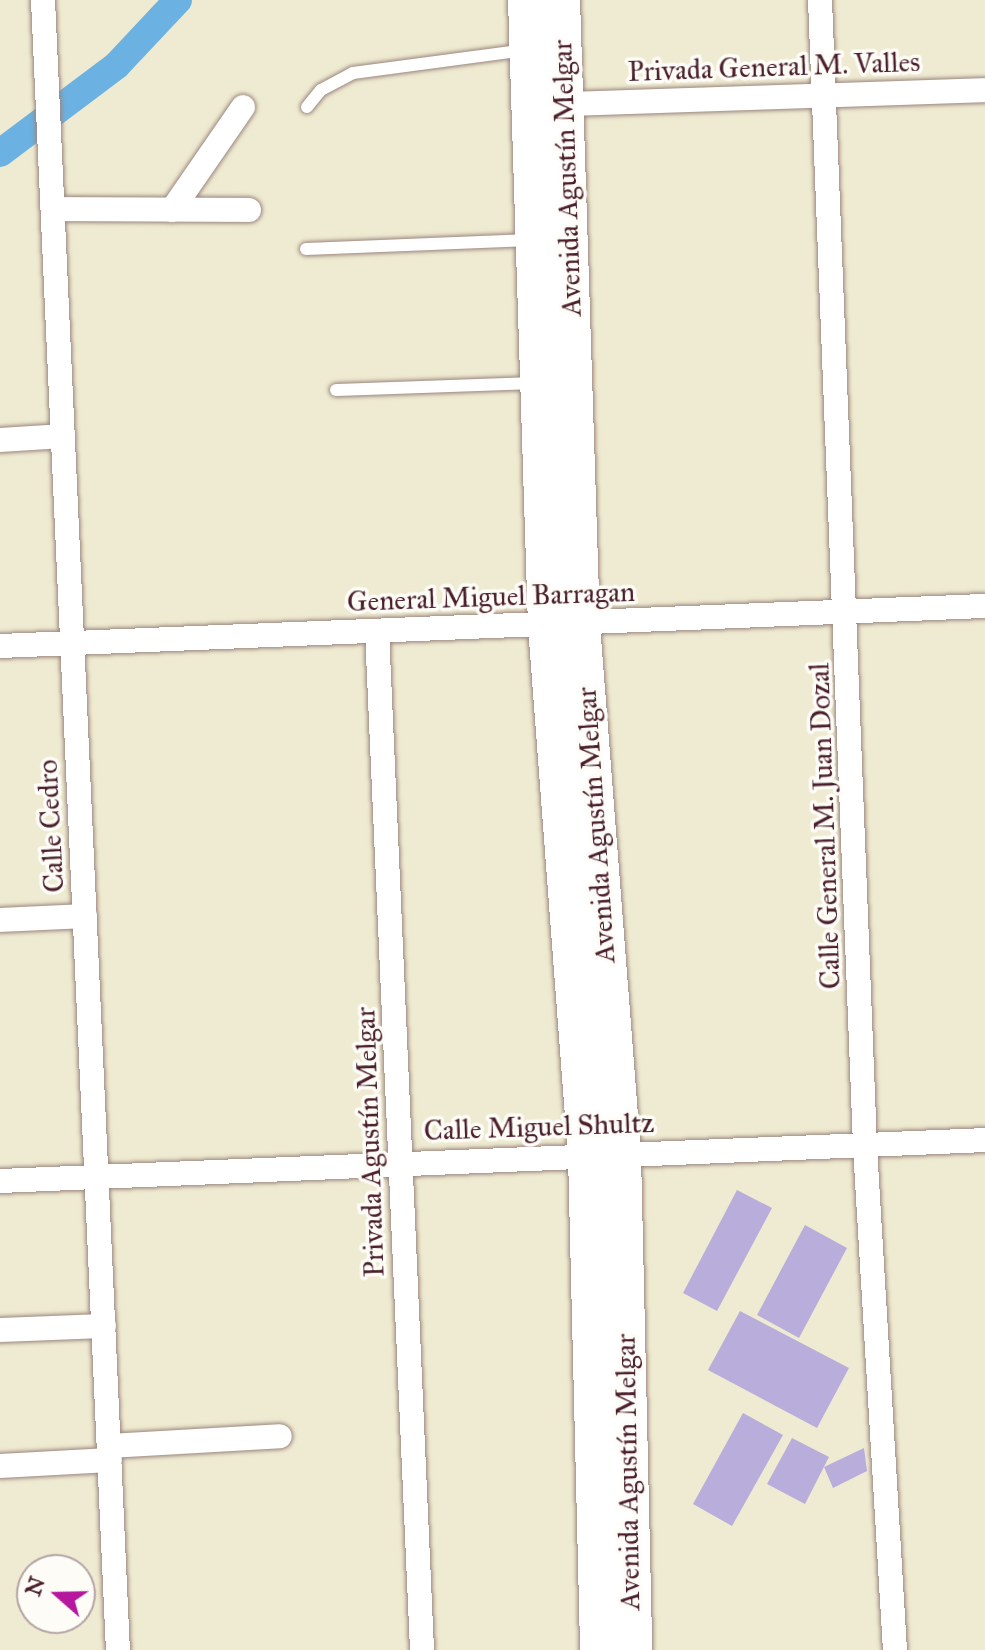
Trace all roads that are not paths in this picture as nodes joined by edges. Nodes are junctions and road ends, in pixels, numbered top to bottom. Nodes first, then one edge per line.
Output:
1 (43, 0) edge
2 (528, 0) edge
3 (560, 0) edge
4 (820, 0) edge
5 (530, 49) junction
6 (985, 90) edge
7 (824, 94) junction
8 (566, 104) junction
9 (243, 107) dead end
10 (307, 107) dead end
11 (54, 209) junction
12 (172, 210) junction
13 (249, 210) dead end
14 (535, 240) junction
15 (306, 249) dead end
16 (540, 383) junction
17 (336, 390) dead end
18 (63, 436) junction
19 (0, 440) edge
20 (985, 606) edge
21 (848, 612) junction
22 (564, 625) junction
23 (377, 631) junction
24 (73, 644) junction
25 (0, 646) edge
26 (85, 916) junction
27 (0, 920) edge
28 (985, 1140) edge
29 (865, 1147) junction
30 (605, 1154) junction
31 (401, 1163) junction
32 (97, 1177) junction
33 (0, 1181) edge
34 (104, 1326) junction
35 (0, 1330) edge
36 (280, 1436) dead end
37 (110, 1453) junction
38 (0, 1466) edge
39 (118, 1650) edge
40 (422, 1650) edge
41 (600, 1650) edge
42 (632, 1650) edge
43 (895, 1650) edge

1 - 11 street, Calle Cedro
2 - 5 main road, Avenida Agustín Melgar
3 - 8 main road, Avenida Agustín Melgar
4 - 7 street, Calle General M. Juan Dozal
5 - 10 lane
5 - 14 main road, Avenida Agustín Melgar
6 - 7 street, Privada General M. Valles
7 - 8 street, Privada General M. Valles
7 - 21 street, Calle General M. Juan Dozal
8 - 22 main road, Avenida Agustín Melgar
9 - 12 street
11 - 12 street
11 - 18 street, Calle Cedro
12 - 13 street
14 - 15 lane
14 - 16 main road, Avenida Agustín Melgar
16 - 17 lane
16 - 22 main road, Avenida Agustín Melgar
18 - 19 street
18 - 24 street, Calle Cedro
20 - 21 street, General Miguel Barragan
21 - 22 street, General Miguel Barragan
21 - 29 street, Calle General M. Juan Dozal
22 - 23 street, General Miguel Barragan
22 - 30 main road, Avenida Agustín Melgar
23 - 24 street, General Miguel Barragan
23 - 31 street, Privada Agustín Melgar
24 - 25 street, General Miguel Barragan
24 - 26 street, Calle Cedro
26 - 27 street
26 - 32 street, Calle Cedro
28 - 29 street, Calle Miguel Shultz
29 - 30 street, Calle Miguel Shultz
29 - 43 street, Calle General M. Juan Dozal
30 - 31 street, Calle Miguel Shultz
30 - 41 main road, Avenida Agustín Melgar
30 - 42 main road, Avenida Agustín Melgar
31 - 32 street, Calle Miguel Shultz
31 - 40 street, Privada Agustín Melgar
32 - 33 street, Calle Miguel Shultz
32 - 34 street, Calle Cedro
34 - 35 street
34 - 37 street, Calle Cedro
36 - 37 street
37 - 38 street
37 - 39 street, Calle Cedro

